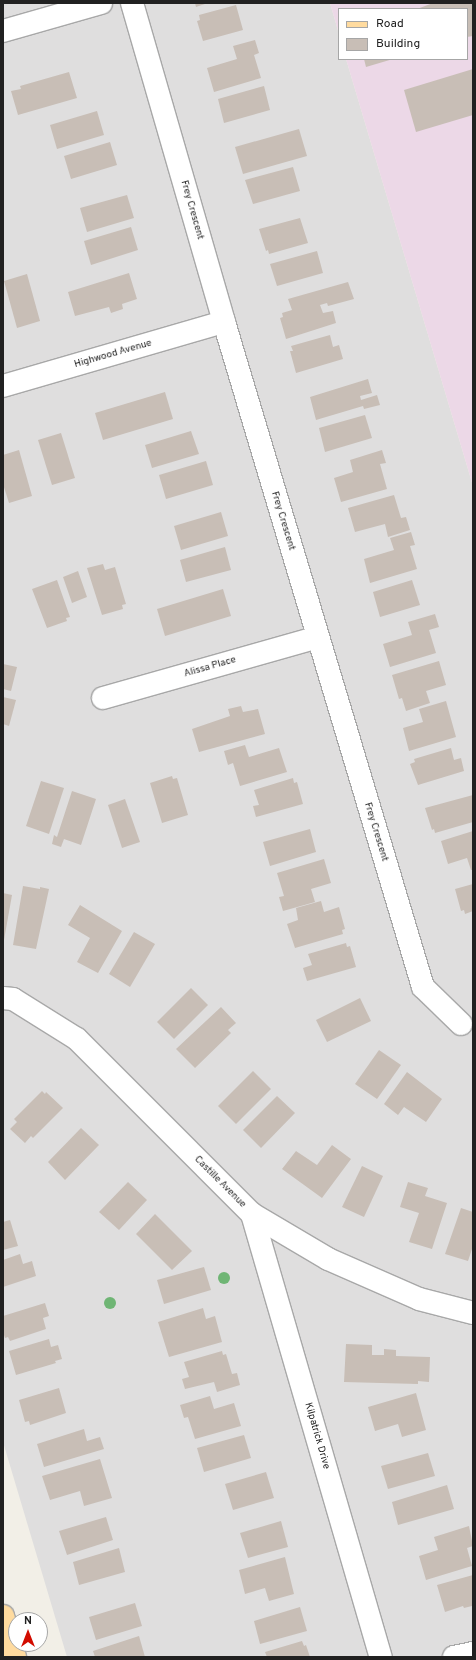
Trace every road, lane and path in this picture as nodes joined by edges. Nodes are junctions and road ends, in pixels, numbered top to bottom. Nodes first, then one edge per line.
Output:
1 (101, 3) edge
2 (132, 3) edge
3 (3, 31) edge
4 (224, 322) junction
5 (3, 386) edge
6 (318, 636) junction
7 (103, 698) dead end
8 (3, 998) edge
9 (461, 1024) dead end
10 (252, 1214) junction
11 (473, 1313) edge
12 (3, 1616) edge
13 (473, 1653) edge
14 (15, 1657) edge
15 (382, 1657) edge
16 (454, 1657) edge

1 - 3 street
2 - 4 street, Frey Crescent
4 - 5 street, Highwood Avenue
4 - 6 street, Frey Crescent
6 - 7 street, Alissa Place
6 - 9 street, Frey Crescent
8 - 10 street, Castille Avenue
10 - 11 street, Castille Avenue
10 - 15 street, Kilpatrick Drive
12 - 14 main road
13 - 16 street

